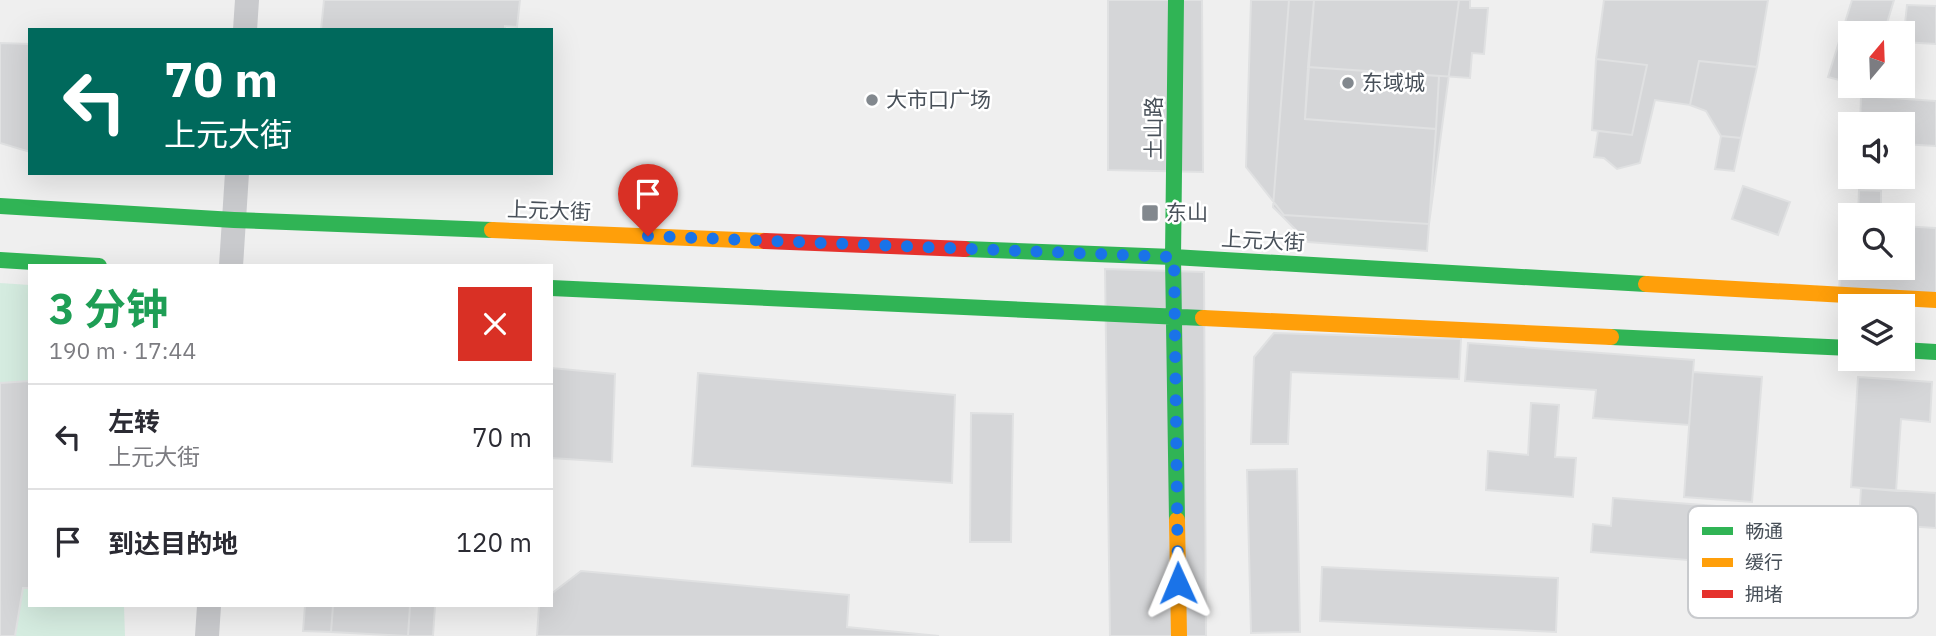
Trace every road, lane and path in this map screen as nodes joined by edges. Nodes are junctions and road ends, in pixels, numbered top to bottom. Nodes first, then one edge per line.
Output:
1 (247, 0) edge
2 (1176, 0) edge
3 (245, 28) edge
4 (237, 175) edge
5 (0, 206) edge
6 (234, 220) junction
7 (1174, 257) junction
8 (0, 260) edge
9 (66, 264) edge
10 (231, 264) edge
11 (553, 288) edge
12 (1936, 300) edge
13 (1175, 317) junction
14 (1838, 347) edge
15 (1915, 351) edge
16 (1936, 352) edge
17 (209, 607) edge
18 (207, 636) edge
19 (1179, 636) edge

1 - 3 street
2 - 7 main road, 土山路
4 - 6 street
5 - 6 main road, 上元大街
6 - 7 main road, 上元大街
6 - 10 street
7 - 12 main road, 上元大街
7 - 13 main road, 土山路
8 - 9 main road
11 - 13 main road
13 - 14 main road
13 - 19 main road, 土山路
15 - 16 main road
17 - 18 street

